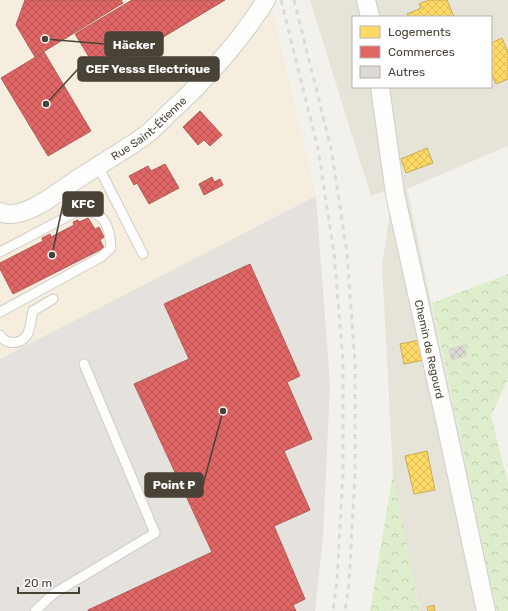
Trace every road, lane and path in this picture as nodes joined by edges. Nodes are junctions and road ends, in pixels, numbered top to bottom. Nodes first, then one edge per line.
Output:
1 (266, 0) edge
2 (366, 0) edge
3 (370, 16) edge
4 (380, 88) edge
5 (98, 166) junction
6 (1, 215) edge
7 (0, 252) edge
8 (143, 254) dead end
9 (53, 299) dead end
10 (0, 312) edge
11 (0, 335) edge
12 (84, 364) dead end
13 (35, 611) edge
14 (486, 611) edge

1 - 5 street, Rue Saint-Étienne
2 - 3 street
4 - 14 street, Chemin de Regourd
5 - 6 street, Rue Saint-Étienne
5 - 8 lane
7 - 10 lane
9 - 11 lane
12 - 13 lane

